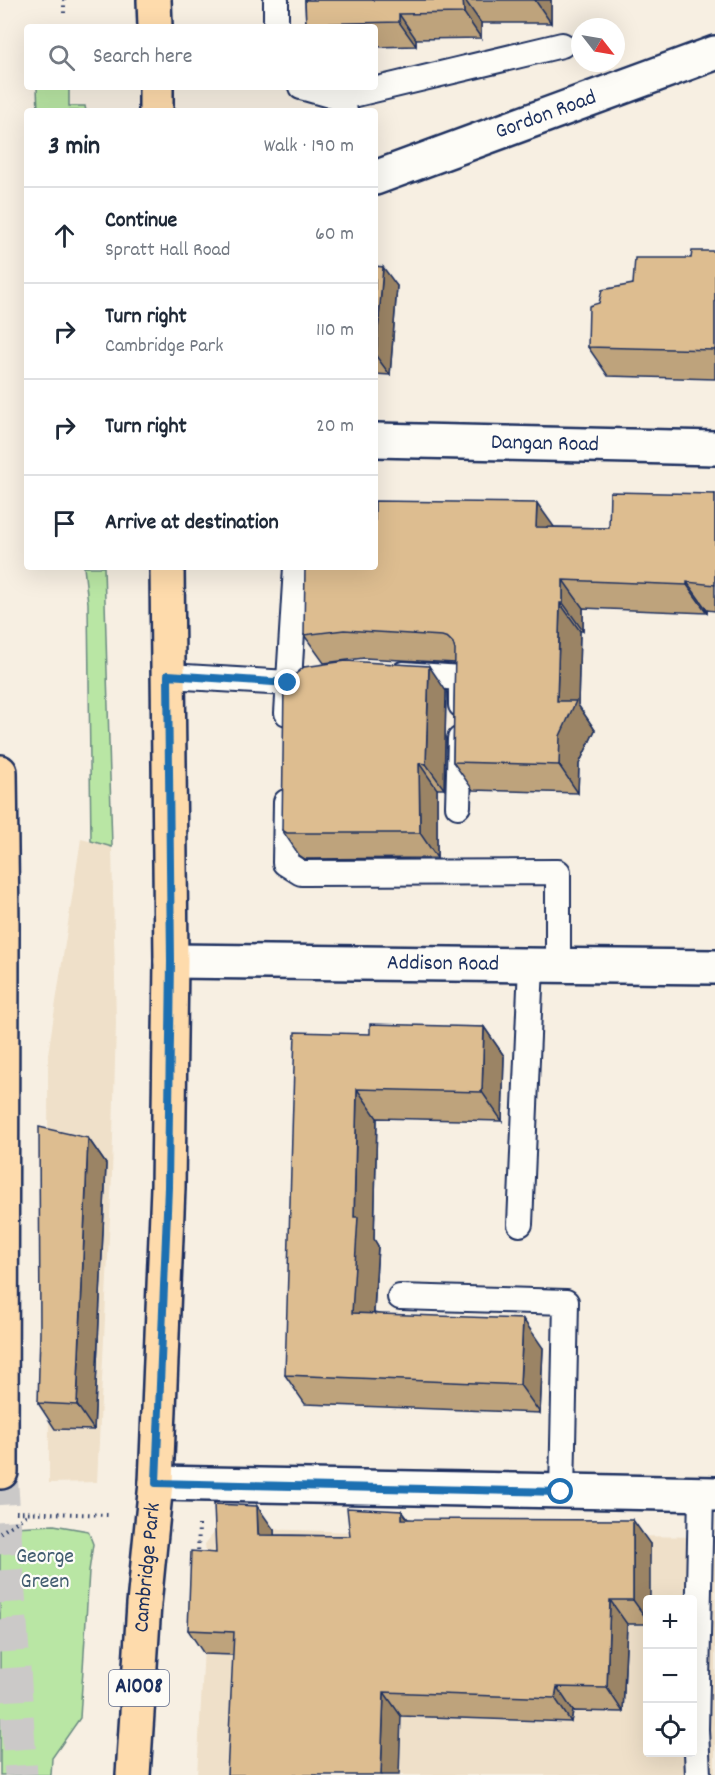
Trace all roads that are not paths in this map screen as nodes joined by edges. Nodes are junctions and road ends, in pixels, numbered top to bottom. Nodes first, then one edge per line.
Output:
1 (154, 0) edge
2 (276, 0) edge
3 (155, 24) edge
4 (276, 24) edge
5 (562, 45) dead end
6 (715, 53) edge
7 (156, 90) edge
8 (309, 90) edge
9 (343, 104) edge
10 (156, 108) edge
11 (378, 177) edge
12 (378, 440) edge
13 (715, 448) edge
14 (167, 570) edge
15 (296, 570) edge
16 (385, 673) edge
17 (168, 675) junction
18 (323, 677) edge
19 (288, 683) junction
20 (287, 731) edge
21 (0, 772) edge
22 (286, 779) edge
23 (458, 806) dead end
24 (171, 961) junction
25 (545, 965) junction
26 (715, 967) edge
27 (520, 1224) dead end
28 (400, 1297) dead end
29 (1, 1472) edge
30 (156, 1483) junction
31 (561, 1492) junction
32 (708, 1494) edge
33 (133, 1775) edge
34 (698, 1775) edge

1 - 3 main road
2 - 4 lane
5 - 9 lane
6 - 11 street, Gordon Road
7 - 10 main road
8 - 9 lane
12 - 13 street, Dangan Road
14 - 17 main road, Cambridge Park / A1008
15 - 19 lane
16 - 23 lane
17 - 19 lane
17 - 24 main road, Cambridge Park / A1008
18 - 19 lane
19 - 20 lane
21 - 29 main road
22 - 25 lane
24 - 25 street, Addison Road
24 - 30 main road, Cambridge Park / A1008
25 - 26 street, Addison Road
25 - 27 lane
28 - 31 lane
30 - 31 street
30 - 33 main road, Cambridge Park / A1008
31 - 32 street
32 - 34 lane

